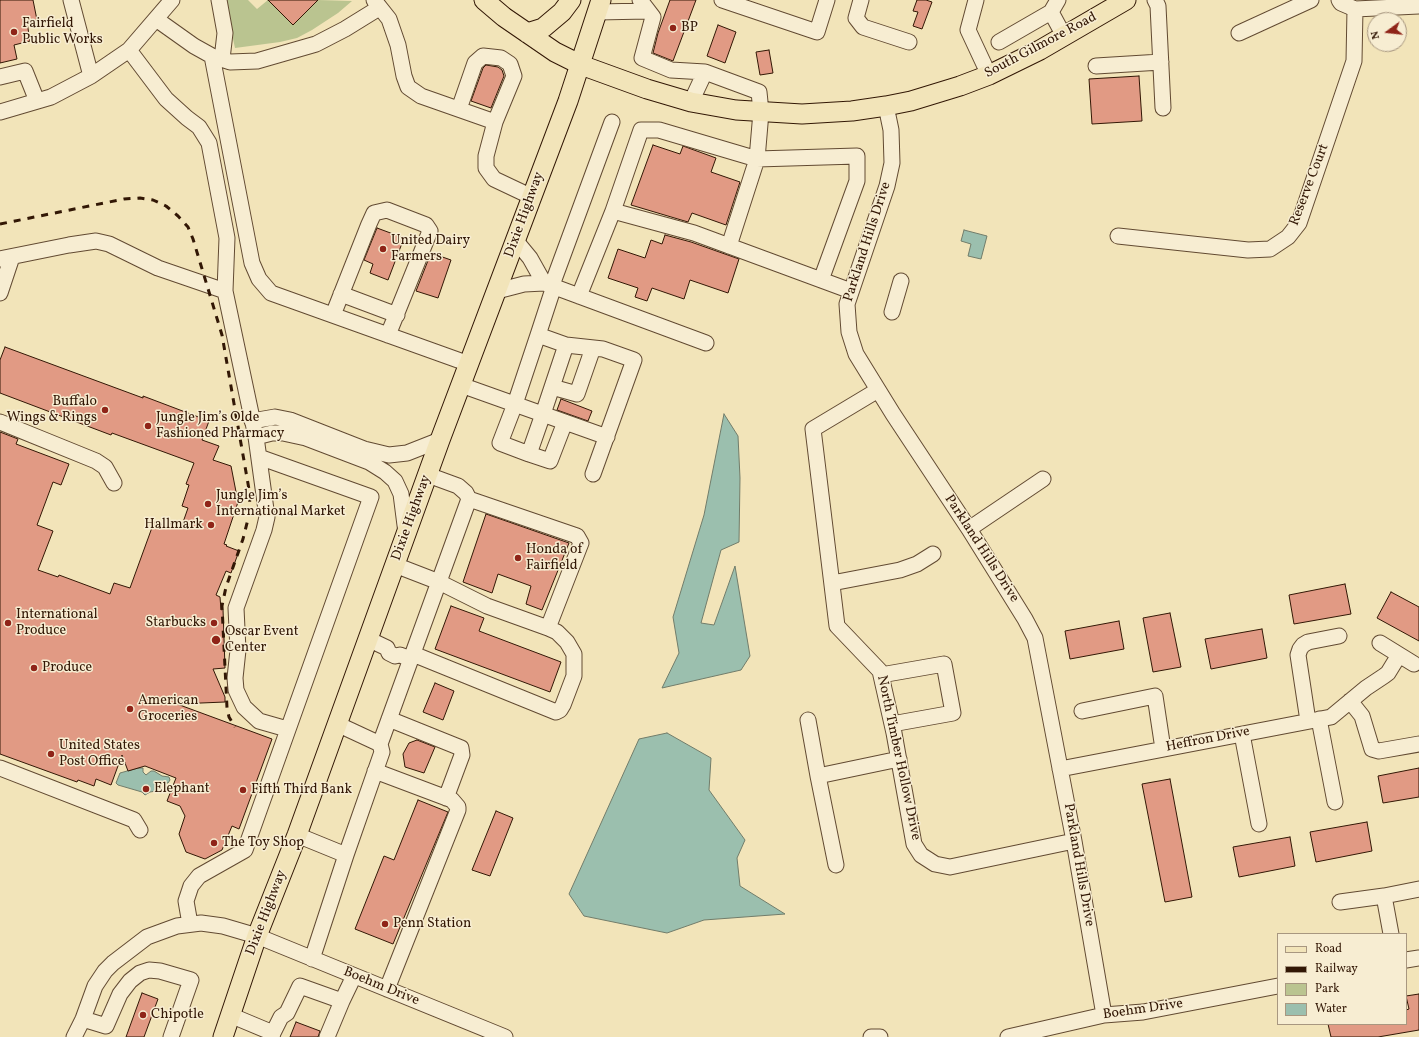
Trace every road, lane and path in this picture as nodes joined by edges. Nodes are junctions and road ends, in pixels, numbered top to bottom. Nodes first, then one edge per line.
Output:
1 (71, 0) edge
2 (172, 0) edge
3 (219, 0) edge
4 (484, 0) edge
5 (571, 0) edge
6 (722, 0) edge
7 (827, 0) edge
8 (861, 0) edge
9 (976, 0) edge
10 (1126, 0) edge
11 (1156, 0) edge
12 (1311, 0) edge
13 (1339, 0) edge
14 (377, 4) edge
15 (599, 6) edge
16 (644, 6) edge
17 (1054, 6) edge
18 (1419, 6) edge
19 (1355, 9) junction
20 (156, 19) junction
21 (526, 33) junction
22 (1239, 33) dead end
23 (1064, 36) junction
24 (909, 42) dead end
25 (999, 42) dead end
26 (129, 50) junction
27 (217, 58) junction
28 (1161, 62) junction
29 (581, 65) junction
30 (1096, 66) dead end
31 (705, 72) junction
32 (988, 75) junction
33 (0, 76) edge
34 (91, 76) junction
35 (38, 101) junction
36 (691, 102) junction
37 (886, 106) junction
38 (1162, 108) dead end
39 (459, 109) junction
40 (0, 112) edge
41 (761, 112) junction
42 (495, 122) junction
43 (612, 122) dead end
44 (757, 159) junction
45 (532, 197) junction
46 (613, 211) junction
47 (1118, 236) dead end
48 (516, 241) junction
49 (730, 246) junction
50 (6, 258) edge
51 (821, 280) junction
52 (901, 281) dead end
53 (550, 285) junction
54 (225, 291) junction
55 (497, 291) junction
56 (851, 291) junction
57 (0, 293) edge
58 (341, 294) junction
59 (579, 296) junction
60 (892, 312) dead end
61 (333, 315) junction
62 (396, 315) junction
63 (388, 335) junction
64 (538, 335) junction
65 (706, 343) dead end
66 (566, 345) junction
67 (593, 348) junction
68 (469, 364) junction
69 (461, 385) junction
70 (552, 387) junction
71 (878, 390) junction
72 (515, 404) junction
73 (544, 414) junction
74 (252, 421) junction
75 (0, 422) edge
76 (565, 422) junction
77 (256, 437) junction
78 (606, 437) junction
79 (440, 440) junction
80 (529, 454) junction
81 (259, 457) junction
82 (593, 474) dead end
83 (428, 475) junction
84 (1043, 479) dead end
85 (114, 483) dead end
86 (469, 499) junction
87 (969, 529) junction
88 (406, 533) junction
89 (934, 554) dead end
90 (394, 565) junction
91 (439, 582) junction
92 (832, 583) junction
93 (548, 628) junction
94 (1339, 636) dead end
95 (368, 639) junction
96 (1380, 644) dead end
97 (403, 654) junction
98 (1399, 655) junction
99 (1414, 664) dead end
100 (881, 675) junction
101 (1350, 701) junction
102 (1082, 711) dead end
103 (389, 719) junction
104 (808, 720) dead end
105 (1314, 720) junction
106 (337, 724) junction
107 (892, 724) junction
108 (287, 729) junction
109 (1242, 734) junction
110 (380, 744) junction
111 (1419, 744) edge
112 (1163, 749) junction
113 (899, 759) junction
114 (0, 768) edge
115 (1060, 769) junction
116 (375, 771) junction
117 (818, 776) junction
118 (446, 798) junction
119 (1335, 802) dead end
120 (1258, 824) dead end
121 (140, 830) dead end
122 (297, 834) junction
123 (1074, 841) junction
124 (346, 855) junction
125 (836, 865) dead end
126 (1419, 889) edge
127 (1384, 896) junction
128 (1340, 902) dead end
129 (190, 924) junction
130 (1391, 933) edge
131 (257, 936) junction
132 (1419, 958) edge
133 (312, 959) junction
134 (1407, 960) edge
135 (354, 976) junction
136 (1277, 986) edge
137 (387, 989) junction
138 (342, 1001) junction
139 (230, 1015) junction
140 (1104, 1015) junction
141 (83, 1019) junction
142 (272, 1035) edge
143 (74, 1037) edge
144 (171, 1037) edge
145 (223, 1037) edge
146 (326, 1037) edge
147 (505, 1037) edge
148 (871, 1037) edge
149 (880, 1037) edge
150 (1008, 1037) edge

1 - 34 street
2 - 20 street
3 - 27 street
4 - 21 main road, South Gilmore Road
5 - 21 main road
6 - 7 street
8 - 24 street
9 - 32 street
10 - 23 main road, South Gilmore Road
11 - 28 street
12 - 22 street
13 - 19 street
14 - 27 street
14 - 39 street
15 - 16 street
15 - 29 main road, Dixie Highway
16 - 31 street
17 - 23 street
17 - 25 street
18 - 19 street
19 - 47 street, Reserve Court
20 - 26 street
20 - 27 street
21 - 29 main road, South Gilmore Road
23 - 32 main road, South Gilmore Road
26 - 34 street
26 - 54 street
27 - 61 street
28 - 30 street
28 - 38 street
29 - 36 main road, South Gilmore Road
29 - 45 main road, Dixie Highway
31 - 36 street
31 - 41 street
32 - 37 main road, South Gilmore Road
33 - 35 street
34 - 35 street
35 - 40 street
36 - 41 main road, South Gilmore Road
37 - 41 main road, South Gilmore Road
37 - 56 street, Parkland Hills Drive
39 - 42 street
39 - 42 street
41 - 44 street
42 - 45 street
43 - 53 street
44 - 46 street
44 - 49 street
44 - 51 street
45 - 48 main road, Dixie Highway
46 - 49 street
46 - 59 street
48 - 53 street
48 - 55 main road, Dixie Highway
49 - 51 street
50 - 54 street
50 - 57 street
51 - 56 street
52 - 60 street
53 - 55 street
53 - 59 street
53 - 64 street
54 - 74 street
55 - 68 main road, Dixie Highway
56 - 71 street, Parkland Hills Drive
58 - 61 street
58 - 62 street
58 - 62 street
59 - 65 street
61 - 63 street
62 - 63 street
63 - 68 street
64 - 66 street
64 - 72 street
66 - 67 street
66 - 70 street
67 - 70 street
67 - 78 street
68 - 69 main road, Dixie Highway
69 - 72 street
69 - 79 main road, Dixie Highway
70 - 73 street
71 - 87 street, Parkland Hills Drive
71 - 92 street, North Timber Hollow Drive
72 - 73 street
72 - 80 street
73 - 76 street
73 - 80 street
74 - 77 street
74 - 79 street
75 - 85 street
76 - 78 street
76 - 80 street
77 - 81 street
77 - 88 street
78 - 82 street
79 - 83 main road, Dixie Highway
81 - 108 street
81 - 108 street
83 - 86 street
83 - 88 main road, Dixie Highway
84 - 87 street
86 - 91 street
86 - 93 street
87 - 115 street, Parkland Hills Drive
88 - 90 main road, Dixie Highway
89 - 92 street
90 - 91 street
90 - 95 main road, Dixie Highway
91 - 93 street
91 - 97 street
92 - 100 street, North Timber Hollow Drive
93 - 97 street
94 - 105 street
95 - 97 street
95 - 106 main road, Dixie Highway
96 - 98 street
97 - 103 street
98 - 99 street
98 - 101 street, Heffron Drive
100 - 107 street, North Timber Hollow Drive
100 - 107 street
101 - 105 street, Heffron Drive
101 - 111 street
102 - 112 street
103 - 110 street
103 - 118 street
104 - 117 street
105 - 109 street, Heffron Drive
105 - 119 street
106 - 110 street
106 - 122 main road, Dixie Highway
107 - 113 street, North Timber Hollow Drive
108 - 129 street
109 - 112 street, Heffron Drive
109 - 120 street
110 - 116 street
112 - 115 street, Heffron Drive
113 - 117 street
113 - 123 street, North Timber Hollow Drive
114 - 121 street
115 - 123 street, Parkland Hills Drive
116 - 118 street
116 - 124 street
117 - 125 street
118 - 137 street
122 - 124 street
122 - 131 main road, Dixie Highway
123 - 140 street, Parkland Hills Drive
124 - 133 street
126 - 127 street
127 - 128 street
127 - 130 street
129 - 131 street, Boehm Drive
129 - 141 street, Boehm Drive
131 - 133 street, Boehm Drive
131 - 139 main road, Dixie Highway
132 - 134 street
133 - 135 street, Boehm Drive
135 - 137 street, Boehm Drive
135 - 138 street
136 - 140 street, Boehm Drive
137 - 147 street, Boehm Drive
138 - 142 street
138 - 146 street
139 - 142 street
139 - 145 main road, Dixie Highway
140 - 150 street, Boehm Drive
141 - 143 street, Boehm Drive
141 - 144 street
148 - 149 street

